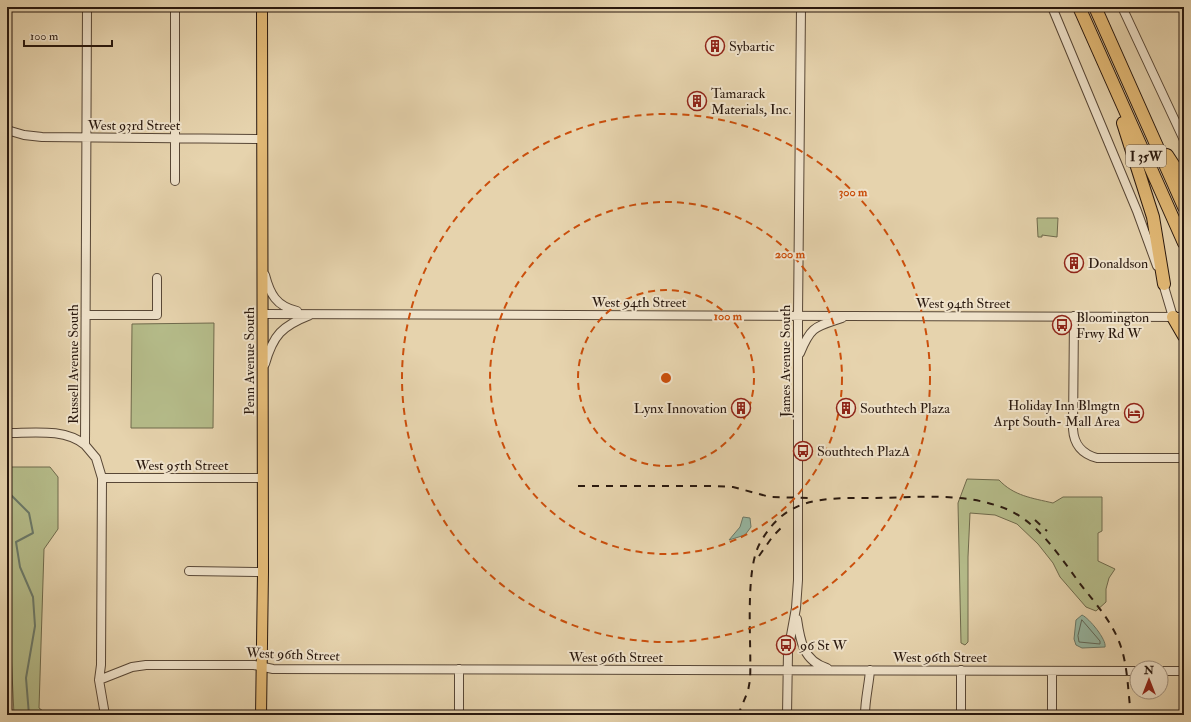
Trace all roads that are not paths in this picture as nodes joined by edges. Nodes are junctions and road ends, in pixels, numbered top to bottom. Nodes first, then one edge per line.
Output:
1 (87, 7) edge
2 (175, 7) edge
3 (262, 7) edge
4 (801, 7) edge
5 (1052, 7) edge
6 (1079, 7) edge
7 (1095, 7) edge
8 (1122, 7) edge
9 (1107, 70) junction
10 (1148, 125) junction
11 (7, 130) edge
12 (88, 138) junction
13 (175, 138) junction
14 (262, 139) junction
15 (1184, 140) edge
16 (175, 181) dead end
17 (1184, 181) edge
18 (1184, 207) edge
19 (1184, 243) edge
20 (263, 267) junction
21 (157, 278) dead end
22 (1164, 284) junction
23 (262, 314) junction
24 (314, 314) junction
25 (86, 315) junction
26 (798, 315) junction
27 (850, 316) junction
28 (1074, 316) junction
29 (1179, 317) edge
30 (1184, 336) edge
31 (798, 357) junction
32 (263, 371) junction
33 (7, 433) edge
34 (85, 445) junction
35 (1184, 458) edge
36 (102, 478) junction
37 (263, 478) junction
38 (189, 571) dead end
39 (263, 572) junction
40 (796, 608) junction
41 (261, 666) junction
42 (459, 669) junction
43 (787, 670) junction
44 (833, 670) junction
45 (870, 670) junction
46 (961, 670) junction
47 (1052, 671) junction
48 (1129, 671) edge
49 (1169, 671) edge
50 (1184, 671) edge
51 (99, 680) junction
52 (104, 715) edge
53 (261, 715) edge
54 (459, 715) edge
55 (787, 715) edge
56 (865, 715) edge
57 (961, 715) edge
58 (1052, 715) edge

1 - 12 street, Russell Avenue South
2 - 13 street
3 - 14 main road, Penn Avenue South
4 - 26 street, James Avenue South
5 - 22 street
6 - 9 highway, I 35W
7 - 10 highway, I 35W
8 - 15 street
9 - 19 highway, I 35W
9 - 22 highway
10 - 17 highway
10 - 18 highway, I 35W
11 - 12 street, West 93rd Street
12 - 13 street, West 93rd Street
12 - 25 street, Russell Avenue South
13 - 14 street, West 93rd Street
13 - 16 street
14 - 20 main road, Penn Avenue South
20 - 23 main road, Penn Avenue South
20 - 24 street
21 - 25 street
22 - 29 street
23 - 24 street, West 94th Street
23 - 32 main road, Penn Avenue South
24 - 26 street, West 94th Street
24 - 32 street
25 - 34 street, Russell Avenue South
26 - 27 street, West 94th Street
26 - 31 street, James Avenue South
27 - 28 street, West 94th Street
27 - 31 street
28 - 29 street, West 94th Street
28 - 35 street
29 - 30 highway
31 - 40 street, James Avenue South
32 - 37 main road, Penn Avenue South
33 - 34 street
34 - 36 street
36 - 37 street, West 95th Street
36 - 51 street
37 - 39 main road, Penn Avenue South
38 - 39 street
39 - 41 main road, Penn Avenue South
40 - 43 street, James Avenue South
40 - 44 street
41 - 42 street, West 96th Street
41 - 51 street, West 96th Street
41 - 53 main road, Penn Avenue South
42 - 43 street, West 96th Street
42 - 54 street
43 - 44 street, West 96th Street
43 - 55 street, James Avenue South
44 - 45 street, West 96th Street
45 - 46 street, West 96th Street
45 - 56 street
46 - 47 street, West 96th Street
46 - 57 street
47 - 48 street, West 96th Street
47 - 58 street
49 - 50 street
51 - 52 street

